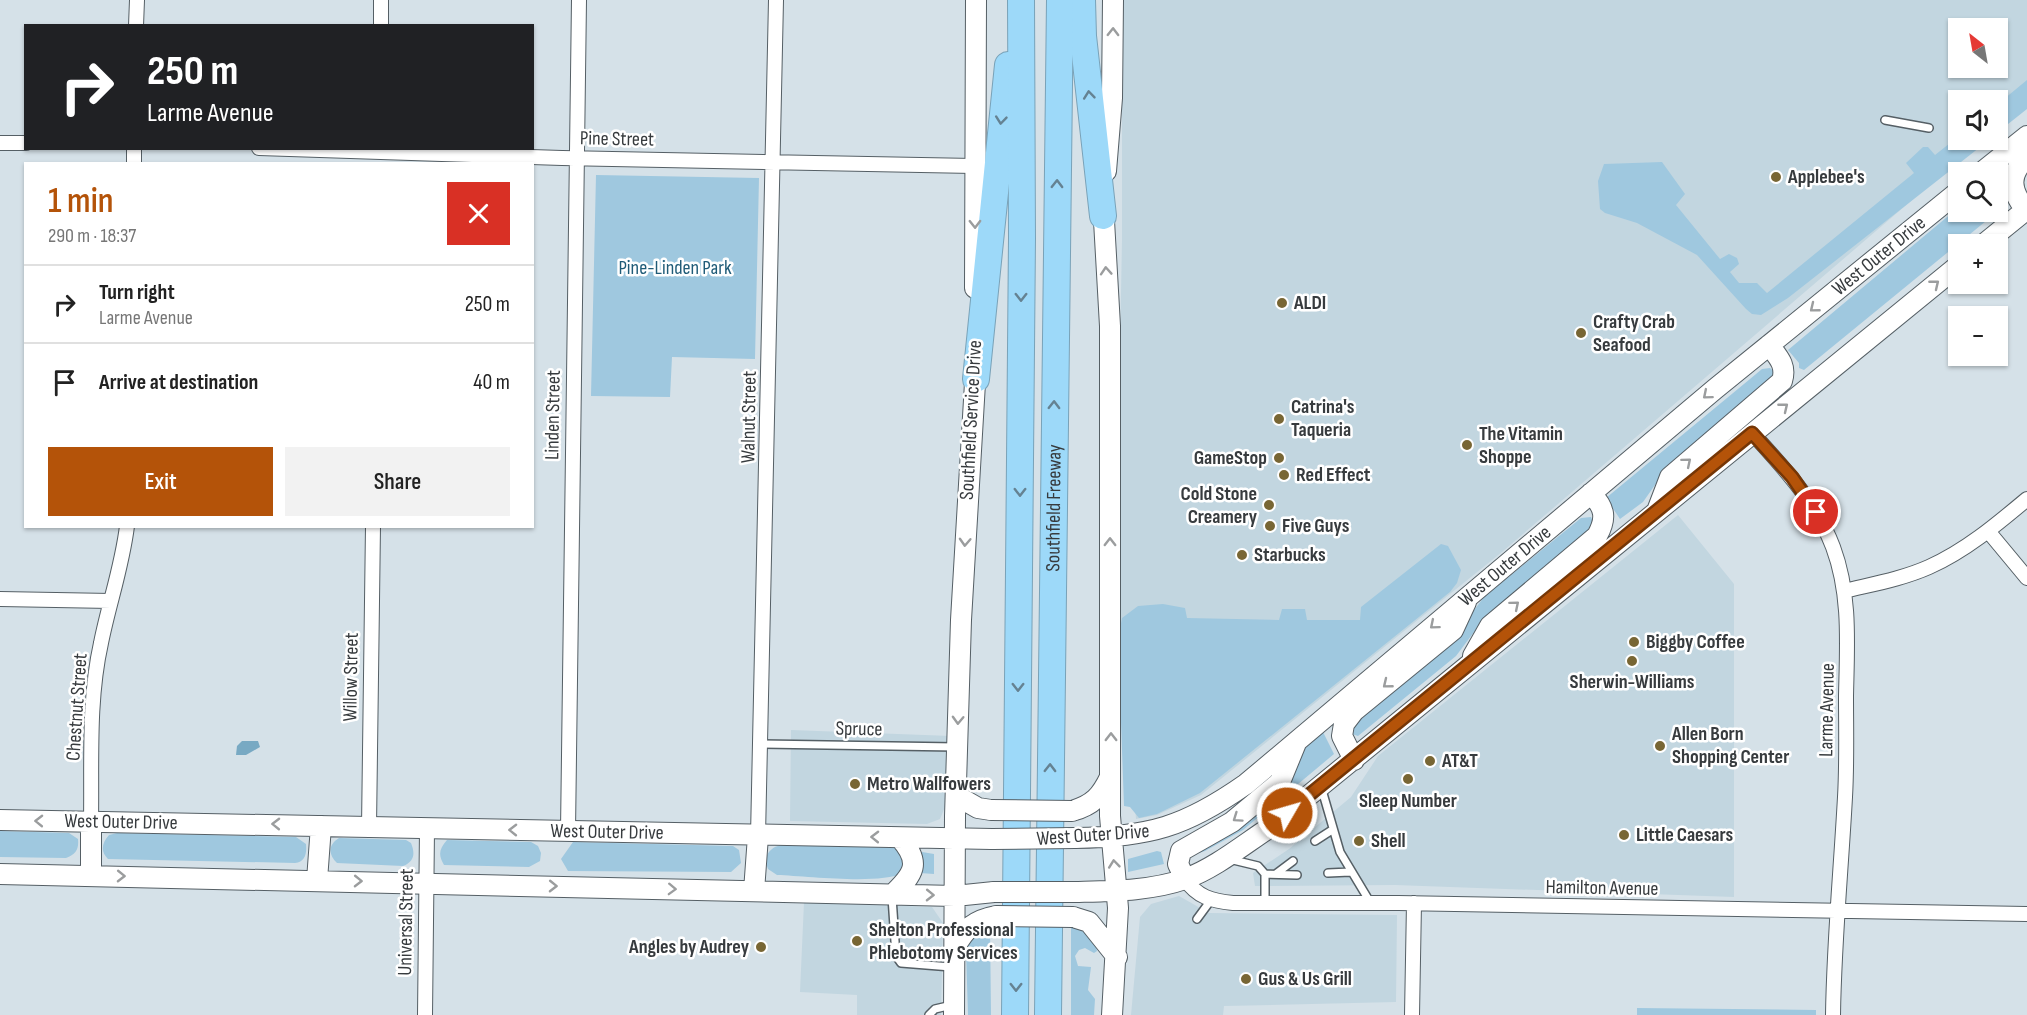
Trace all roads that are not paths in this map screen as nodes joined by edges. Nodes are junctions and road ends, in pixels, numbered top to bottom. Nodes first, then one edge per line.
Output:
1 (137, 0) edge
2 (381, 0) edge
3 (579, 0) edge
4 (776, 0) edge
5 (976, 0) edge
6 (1020, 0) edge
7 (1060, 0) edge
8 (1082, 0) edge
9 (1113, 0) edge
10 (136, 24) edge
11 (381, 24) edge
12 (1885, 120) dead end
13 (1929, 128) dead end
14 (2027, 136) edge
15 (0, 143) edge
16 (24, 143) edge
17 (293, 150) edge
18 (379, 155) edge
19 (2027, 157) edge
20 (576, 158) junction
21 (774, 162) junction
22 (1994, 162) edge
23 (974, 166) junction
24 (1948, 200) edge
25 (2027, 210) edge
26 (1102, 216) junction
27 (1997, 234) edge
28 (1948, 274) edge
29 (1768, 345) junction
30 (976, 379) junction
31 (1752, 433) junction
32 (1591, 493) junction
33 (2027, 500) edge
34 (1657, 511) junction
35 (127, 528) edge
36 (373, 528) edge
37 (1988, 531) junction
38 (2027, 578) edge
39 (1844, 591) junction
40 (1468, 597) junction
41 (0, 599) edge
42 (111, 602) junction
43 (1467, 667) junction
44 (1297, 741) junction
45 (761, 744) junction
46 (957, 747) junction
47 (1354, 760) junction
48 (1111, 776) junction
49 (1321, 787) junction
50 (957, 796) junction
51 (0, 820) edge
52 (91, 822) junction
53 (321, 826) junction
54 (369, 827) junction
55 (427, 829) junction
56 (1332, 830) junction
57 (568, 831) junction
58 (758, 836) junction
59 (900, 838) junction
60 (1111, 838) junction
61 (955, 839) junction
62 (1316, 841) dead end
63 (1224, 858) junction
64 (1293, 861) dead end
65 (1350, 872) junction
66 (1277, 873) junction
67 (1328, 873) dead end
68 (0, 874) edge
69 (1265, 874) junction
70 (1297, 875) dead end
71 (91, 876) junction
72 (1185, 879) junction
73 (317, 880) junction
74 (426, 883) junction
75 (754, 891) junction
76 (1117, 891) junction
77 (891, 895) junction
78 (956, 896) junction
79 (1211, 900) junction
80 (1265, 903) junction
81 (1371, 903) junction
82 (1414, 903) junction
83 (1836, 913) junction
84 (2027, 914) edge
85 (1197, 920) dead end
86 (955, 947) junction
87 (1117, 957) junction
88 (955, 967) junction
89 (954, 1010) edge
90 (425, 1015) edge
91 (929, 1015) edge
92 (1016, 1015) edge
93 (1048, 1015) edge
94 (1112, 1015) edge
95 (1412, 1015) edge
96 (1833, 1015) edge

1 - 10 street
2 - 11 street
3 - 20 street, Linden Street
4 - 21 street, Walnut Street
5 - 23 main road, Southfield Service Drive
6 -> 30 highway
6 -> 92 highway, Southfield Freeway
93 -> 7 highway, Southfield Freeway
26 -> 8 highway
26 -> 9 main road
12 - 13 lane
14 - 22 main road
15 - 16 street
17 - 18 street, Pine Street
18 - 20 street, Pine Street
19 - 25 main road
20 - 21 street, Pine Street
20 - 57 street, Linden Street
21 - 23 street, Pine Street
21 - 45 street, Walnut Street
23 -> 30 main road, Southfield Service Drive
24 -> 29 main road, West Outer Drive
25 - 27 main road
48 -> 26 main road
31 -> 28 main road
29 -> 32 main road, West Outer Drive
34 -> 29 main road
30 -> 46 main road, Southfield Service Drive
31 - 34 main road
31 - 39 street, Larme Avenue
32 - 40 main road, West Outer Drive
43 -> 32 main road
33 - 37 street
34 - 43 main road
35 - 42 street, Chestnut Street
36 - 54 street, Willow Street
37 - 38 street
37 - 39 street
39 - 83 street, Larme Avenue
40 -> 44 main road, West Outer Drive
40 -> 47 main road
41 - 42 street
42 - 52 street, Chestnut Street
43 - 47 main road
44 - 60 main road, West Outer Drive
44 -> 72 main road
45 - 46 lane, Spruce
45 - 58 street, Walnut Street
46 - 50 main road, Southfield Service Drive
47 - 49 main road
48 - 50 main road, bridge
48 - 60 main road
49 - 56 lane
49 - 63 main road
50 - 61 main road, Southfield Service Drive
52 -> 51 main road, West Outer Drive
53 -> 52 main road, West Outer Drive
52 - 71 main road
53 - 54 main road, West Outer Drive
53 - 73 main road
54 - 55 main road, West Outer Drive
57 -> 55 main road, West Outer Drive
55 - 74 street, Universal Street
56 - 62 lane
56 - 65 lane
57 - 58 main road, West Outer Drive
59 -> 58 main road, West Outer Drive
58 - 75 main road
59 - 61 main road, West Outer Drive
59 - 77 main road
60 - 61 main road, West Outer Drive, bridge
76 -> 60 main road
61 - 78 main road, Southfield Service Drive
63 - 69 lane
63 - 72 main road
64 - 66 lane
65 - 67 lane
65 - 81 lane
66 - 69 lane
66 - 70 lane
68 - 71 main road
69 - 80 lane
71 -> 73 main road
72 - 76 main road
72 - 79 street
73 -> 74 main road
74 -> 75 main road
74 - 90 street, Universal Street
75 - 77 main road
76 - 78 main road, bridge
76 - 87 main road
77 -> 78 main road
77 - 88 lane
78 - 86 main road, Southfield Service Drive
79 - 80 street, Hamilton Avenue
79 - 85 lane
80 - 81 street, Hamilton Avenue
81 - 82 street, Hamilton Avenue
82 - 83 street, Hamilton Avenue
82 - 95 street
83 - 84 street, Hamilton Avenue
83 - 96 street, Larme Avenue
86 - 87 main road, bridge
86 - 88 main road, Southfield Service Drive
87 - 94 main road
88 - 89 main road, Southfield Service Drive
89 - 91 lane

